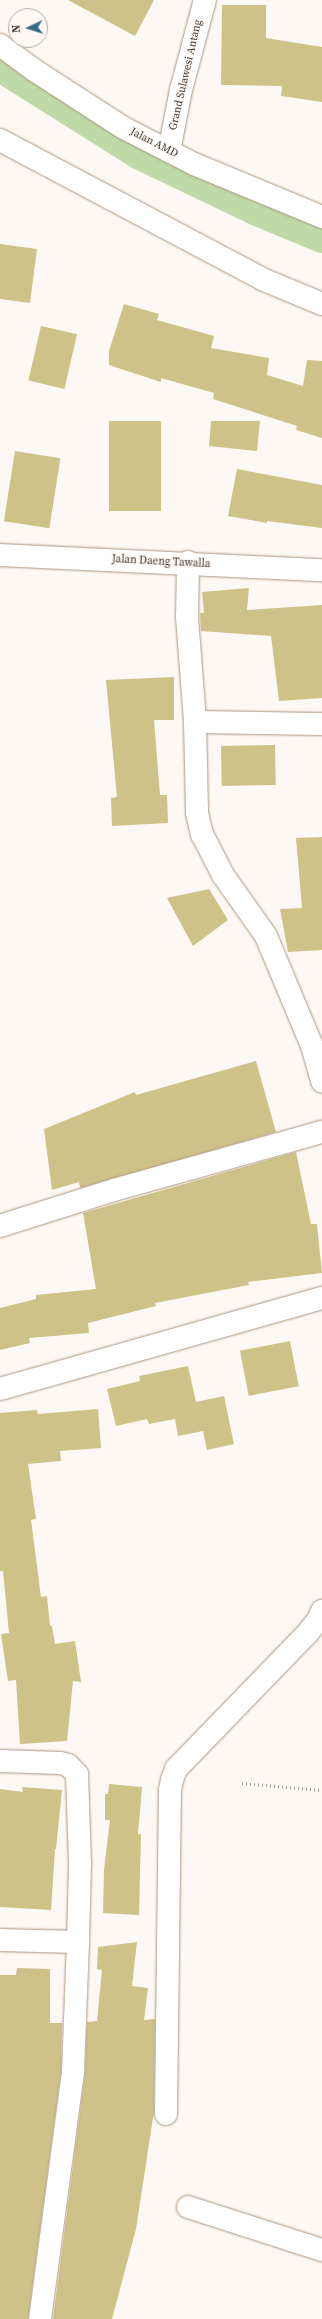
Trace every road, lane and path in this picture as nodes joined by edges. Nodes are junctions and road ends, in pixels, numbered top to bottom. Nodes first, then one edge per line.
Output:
1 (205, 0) edge
2 (0, 45) edge
3 (0, 140) edge
4 (169, 151) junction
5 (322, 217) edge
6 (322, 304) edge
7 (0, 555) edge
8 (188, 562) junction
9 (322, 570) edge
10 (195, 722) junction
11 (322, 724) edge
12 (322, 1082) edge
13 (322, 1132) edge
14 (0, 1226) edge
15 (322, 1298) edge
16 (0, 1389) edge
17 (322, 1611) edge
18 (1, 1757) edge
19 (242, 1783) dead end
20 (322, 1790) edge
21 (0, 1940) edge
22 (78, 1942) junction
23 (166, 2114) dead end
24 (188, 2207) dead end
25 (322, 2250) edge
26 (40, 2319) edge

1 - 4 street, Grand Sulawesi Antang
2 - 4 street, Jalan AMD
3 - 6 street
4 - 5 street, Jalan AMD
7 - 8 street, Jalan Daeng Tawalla
8 - 9 street, Jalan Daeng Tawalla
8 - 10 street
10 - 11 street
10 - 12 street
13 - 14 street
15 - 16 street
17 - 23 street
18 - 22 street
19 - 20 path
21 - 22 street
22 - 26 street
24 - 25 street

